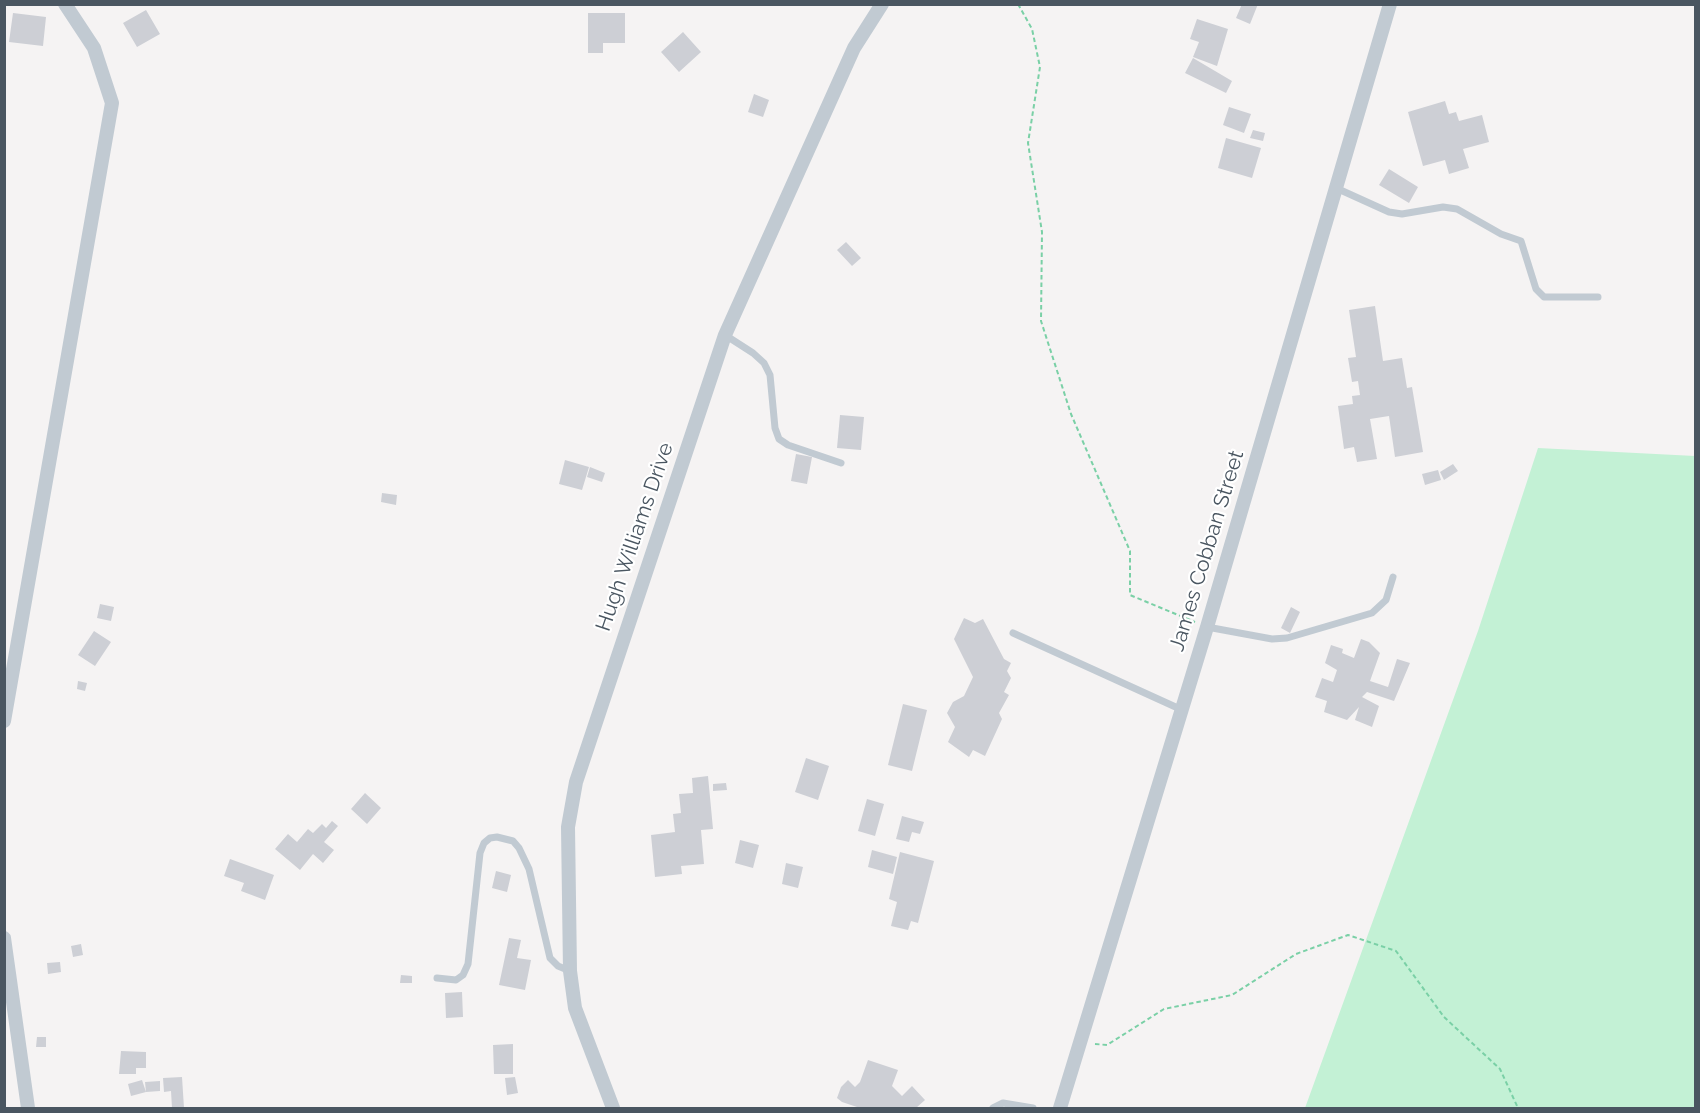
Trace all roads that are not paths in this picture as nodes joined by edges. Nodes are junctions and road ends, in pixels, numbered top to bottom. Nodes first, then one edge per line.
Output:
1 (65, 4) edge
2 (882, 4) edge
3 (1390, 4) edge
4 (1336, 188) junction
5 (1598, 297) dead end
6 (725, 335) junction
7 (841, 463) dead end
8 (1393, 577) dead end
9 (1207, 627) junction
10 (1013, 633) dead end
11 (1180, 709) junction
12 (4, 721) edge
13 (4, 938) edge
14 (570, 971) junction
15 (437, 978) dead end
16 (28, 1108) edge
17 (613, 1108) edge
18 (993, 1108) edge
19 (1033, 1108) edge
20 (1060, 1108) edge

1 - 12 street
2 - 6 street, Hugh Williams Drive
3 - 4 street, James Cobban Street
4 - 5 lane
4 - 9 street, James Cobban Street
6 - 7 lane
6 - 14 street, Hugh Williams Drive
8 - 9 lane
9 - 11 street, James Cobban Street
10 - 11 lane
11 - 20 street, James Cobban Street
13 - 16 street
14 - 15 lane
14 - 17 street, Hugh Williams Drive
18 - 19 lane

